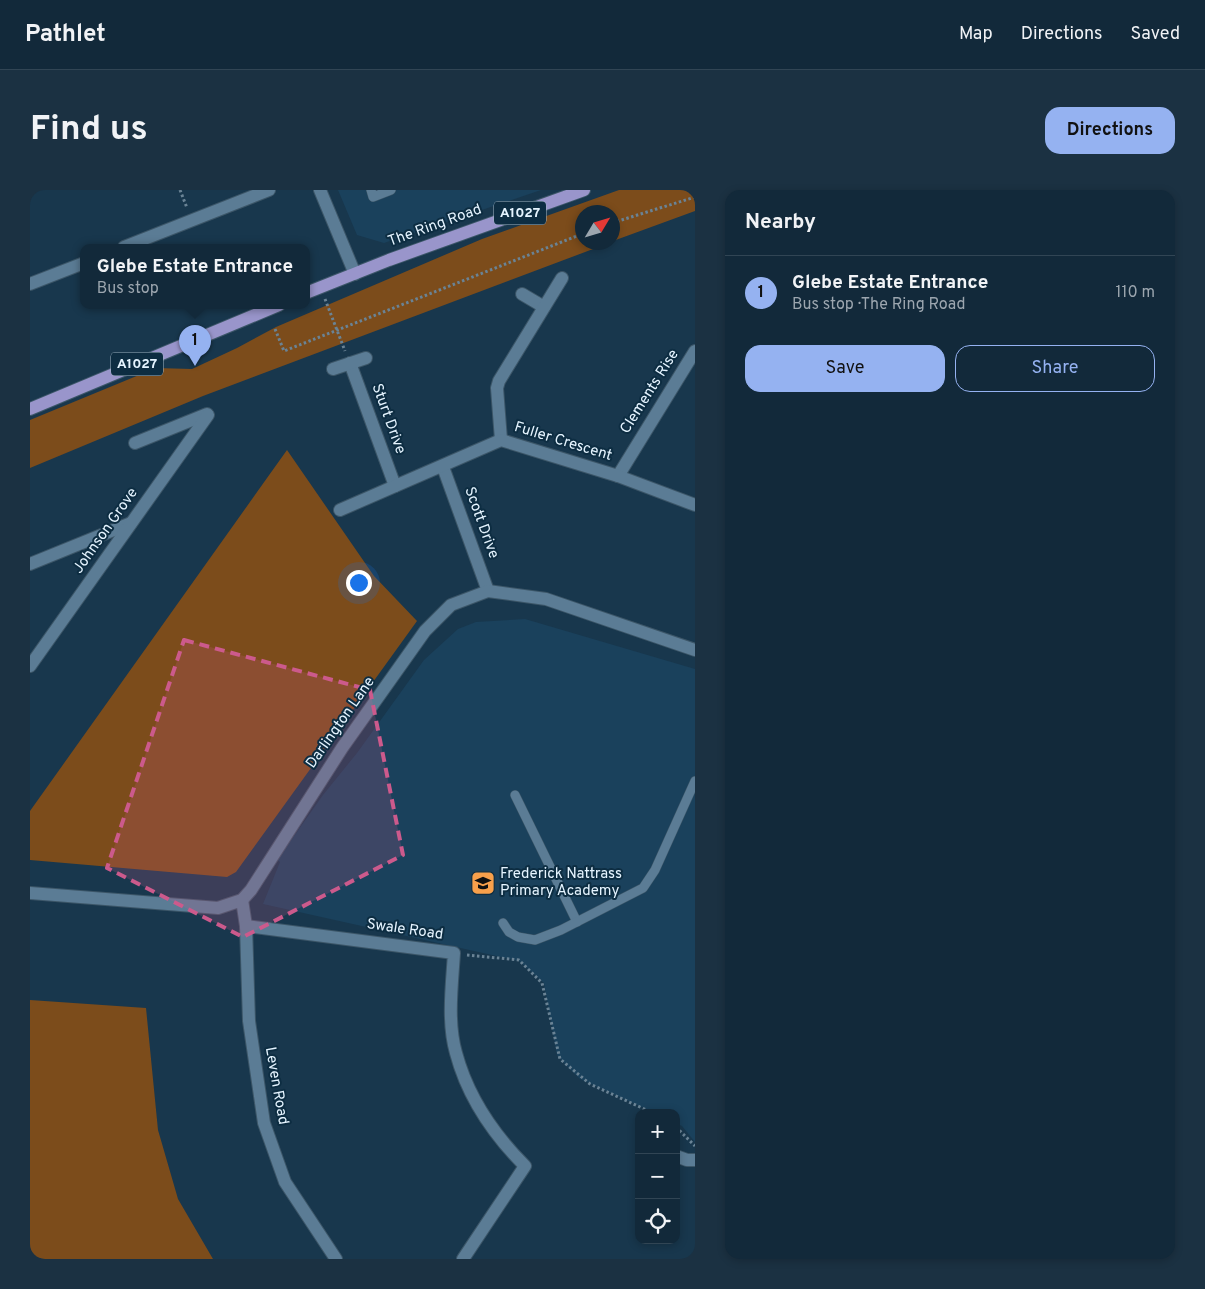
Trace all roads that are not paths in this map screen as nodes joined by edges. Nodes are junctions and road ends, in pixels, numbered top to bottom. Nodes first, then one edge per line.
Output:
1 (269, 190) edge
2 (320, 190) edge
3 (371, 190) edge
4 (391, 190) edge
5 (584, 190) edge
6 (132, 244) edge
7 (80, 265) edge
8 (355, 274) junction
9 (562, 278) dead end
10 (30, 284) edge
11 (310, 291) edge
12 (522, 294) dead end
13 (544, 307) junction
14 (270, 309) edge
15 (695, 351) edge
16 (366, 358) dead end
17 (350, 363) junction
18 (333, 369) dead end
19 (30, 410) edge
20 (501, 440) junction
21 (135, 443) dead end
22 (443, 467) junction
23 (618, 476) junction
24 (395, 486) junction
25 (695, 505) edge
26 (340, 510) dead end
27 (131, 523) junction
28 (30, 564) edge
29 (488, 591) junction
30 (695, 650) edge
31 (30, 666) edge
32 (695, 781) edge
33 (514, 795) dead end
34 (30, 893) edge
35 (242, 900) junction
36 (577, 922) junction
37 (503, 923) dead end
38 (246, 926) junction
39 (680, 1157) edge
40 (695, 1160) edge
41 (336, 1259) edge
42 (463, 1259) edge

1 - 6 street
2 - 8 street
3 - 4 lane
5 - 8 main road, The Ring Road / A1027
7 - 10 street
8 - 11 main road, A1027
9 - 13 street
12 - 13 street
13 - 20 street
14 - 19 main road, A1027
15 - 23 street, Clements Rise
16 - 17 street
17 - 18 street
17 - 24 street, Sturt Drive
20 - 22 street, Fuller Crescent
20 - 23 street, Fuller Crescent
21 - 27 street, Johnson Grove
22 - 24 street, Fuller Crescent
22 - 29 street, Scott Drive
23 - 25 street, Fuller Crescent
24 - 26 street, Fuller Crescent
27 - 28 street
27 - 31 street, Johnson Grove
29 - 30 street, Darlington Lane
29 - 35 street, Darlington Lane
32 - 36 lane
33 - 36 lane
34 - 35 street
35 - 38 street, Leven Road
36 - 37 lane
38 - 41 street, Leven Road
38 - 42 street, Swale Road
39 - 40 street

